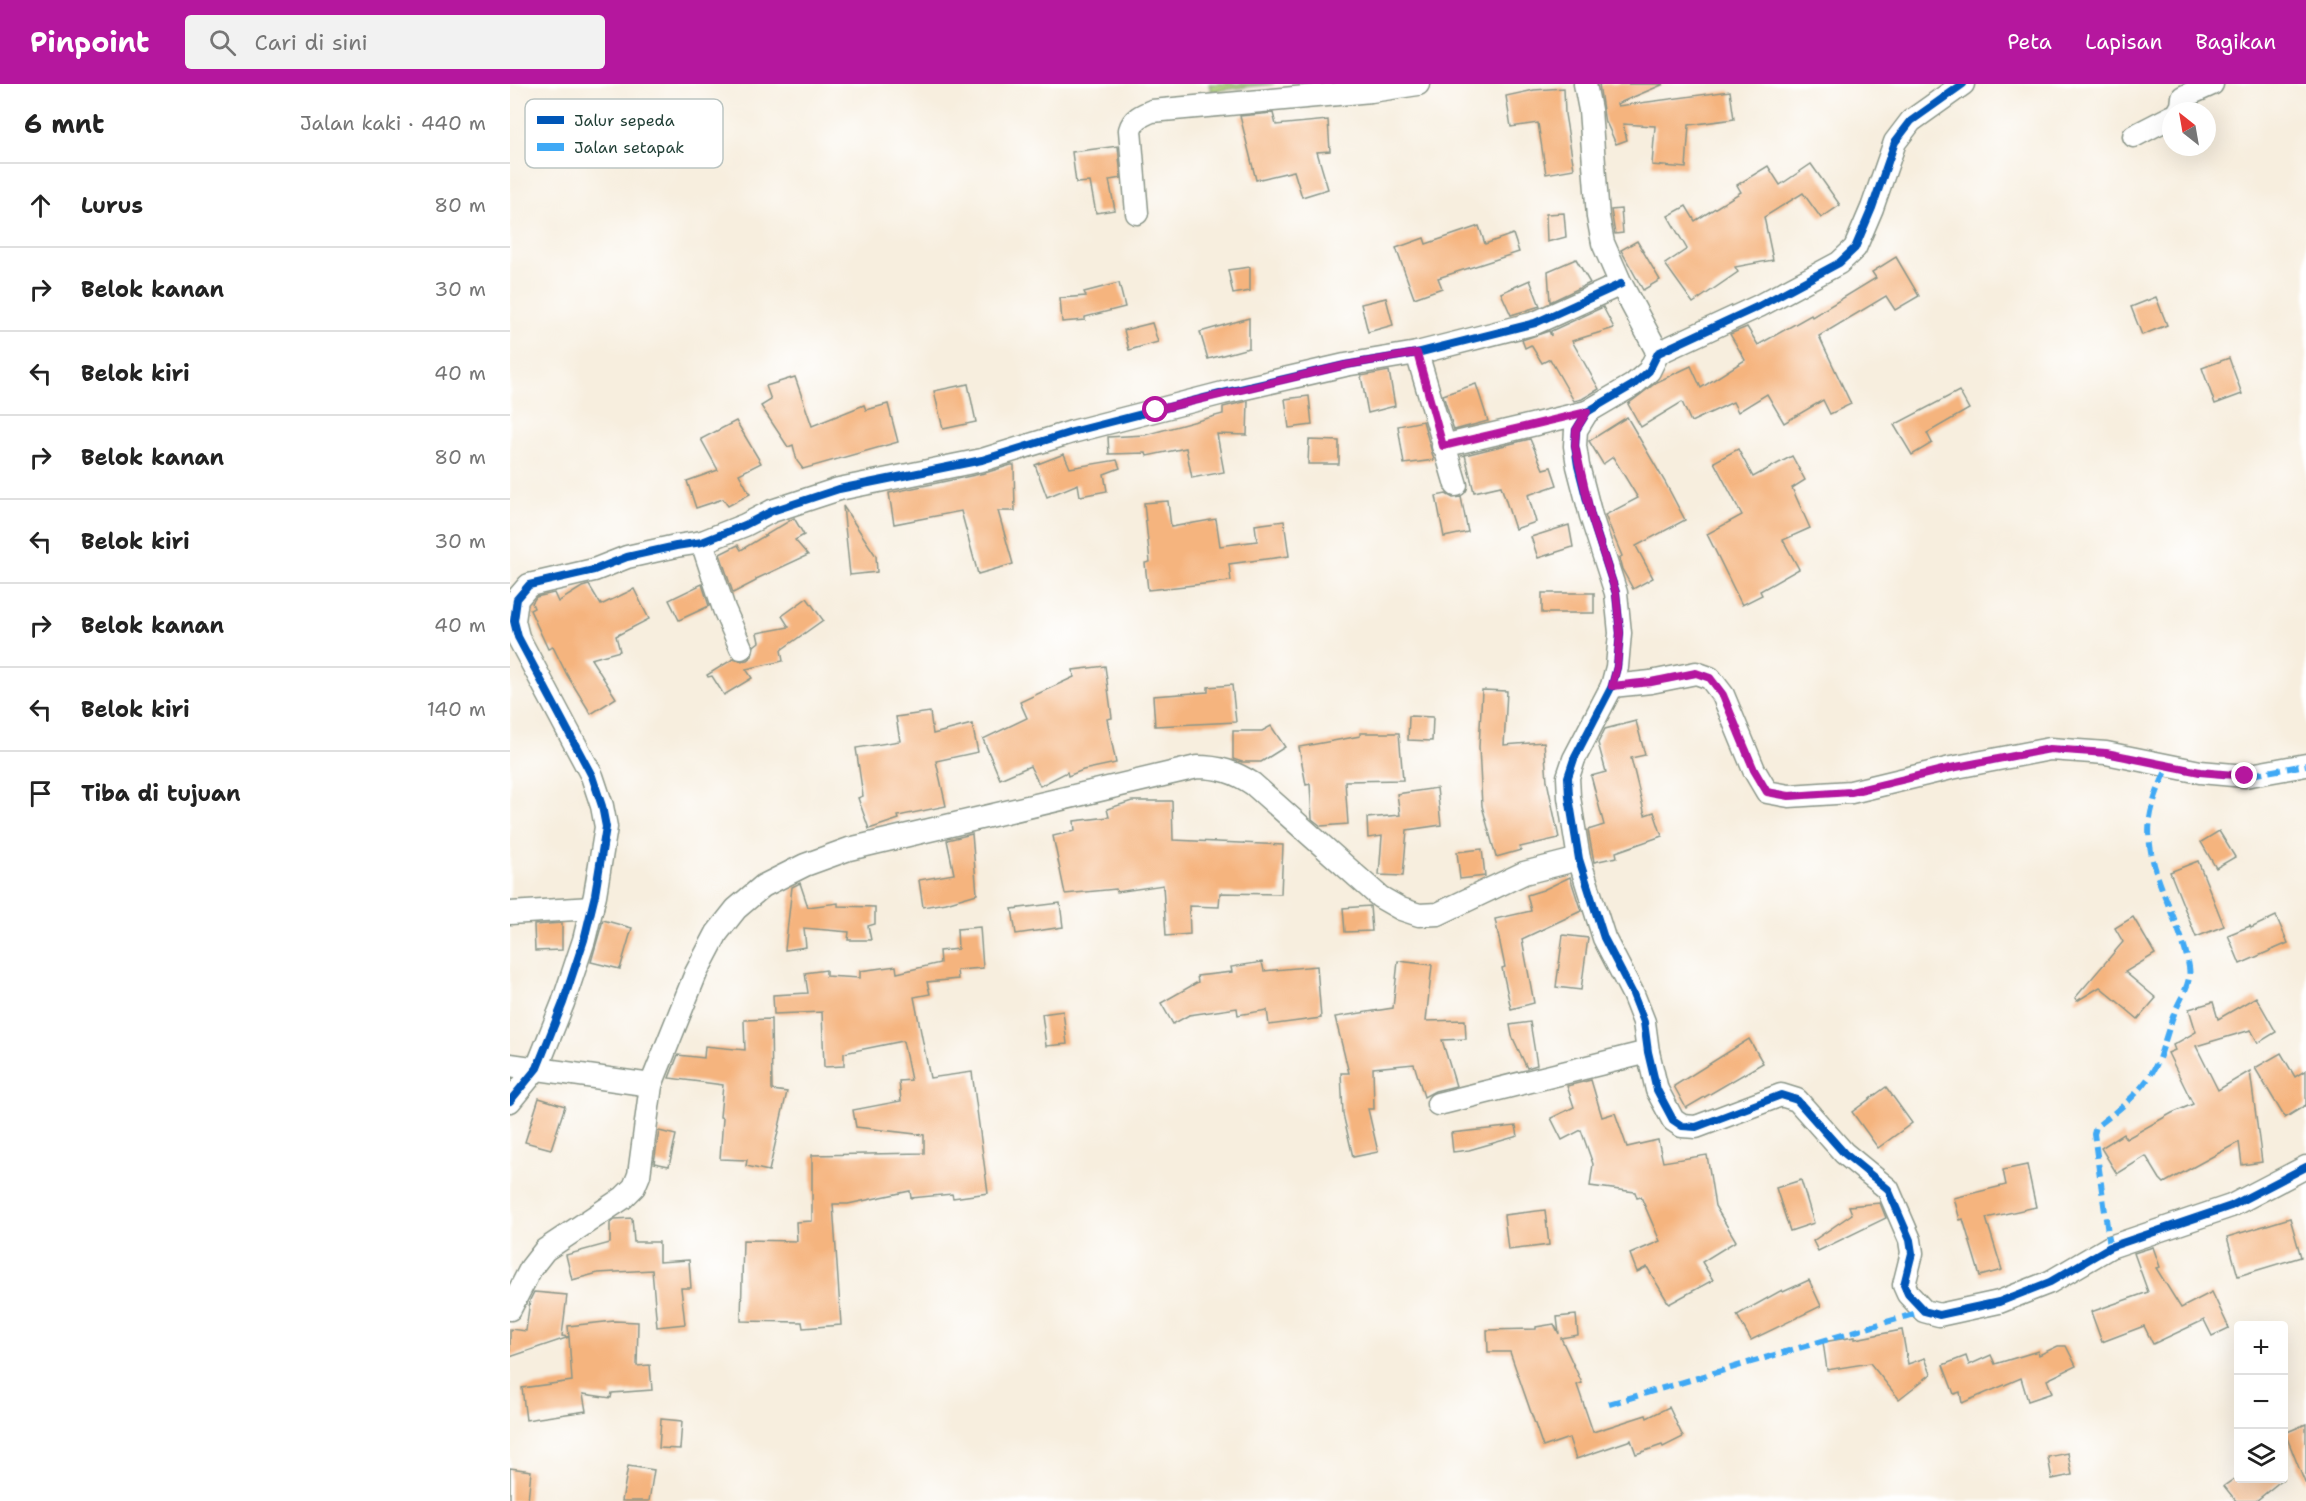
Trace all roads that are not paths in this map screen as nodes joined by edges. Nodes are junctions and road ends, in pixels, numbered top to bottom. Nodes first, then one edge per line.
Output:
1 (1418, 84) edge
2 (1585, 84) edge
3 (1963, 84) edge
4 (2212, 84) edge
5 (2182, 102) edge
6 (2162, 122) edge
7 (2134, 136) dead end
8 (1137, 213) dead end
9 (1621, 284) junction
10 (1417, 353) junction
11 (1658, 353) junction
12 (1587, 412) junction
13 (1443, 446) junction
14 (1456, 485) dead end
15 (702, 542) junction
16 (741, 648) dead end
17 (1612, 686) junction
18 (2306, 765) edge
19 (1579, 859) junction
20 (592, 908) junction
21 (510, 913) edge
22 (1648, 1052) junction
23 (510, 1065) edge
24 (537, 1068) junction
25 (651, 1085) junction
26 (510, 1101) edge
27 (1438, 1104) dead end
28 (2306, 1167) edge
29 (510, 1309) edge

1 - 8 street
2 - 9 street
3 - 11 street
4 - 5 street
6 - 7 street
9 - 10 street
9 - 11 street
10 - 13 street
10 - 15 street
11 - 12 street
12 - 13 street
12 - 17 street
13 - 14 street
15 - 16 street
15 - 20 street
17 - 18 street
17 - 19 street
19 - 22 street
19 - 25 street
20 - 21 street
20 - 24 street
22 - 27 street
22 - 28 street
23 - 24 street
24 - 25 street
24 - 26 street
25 - 29 street

